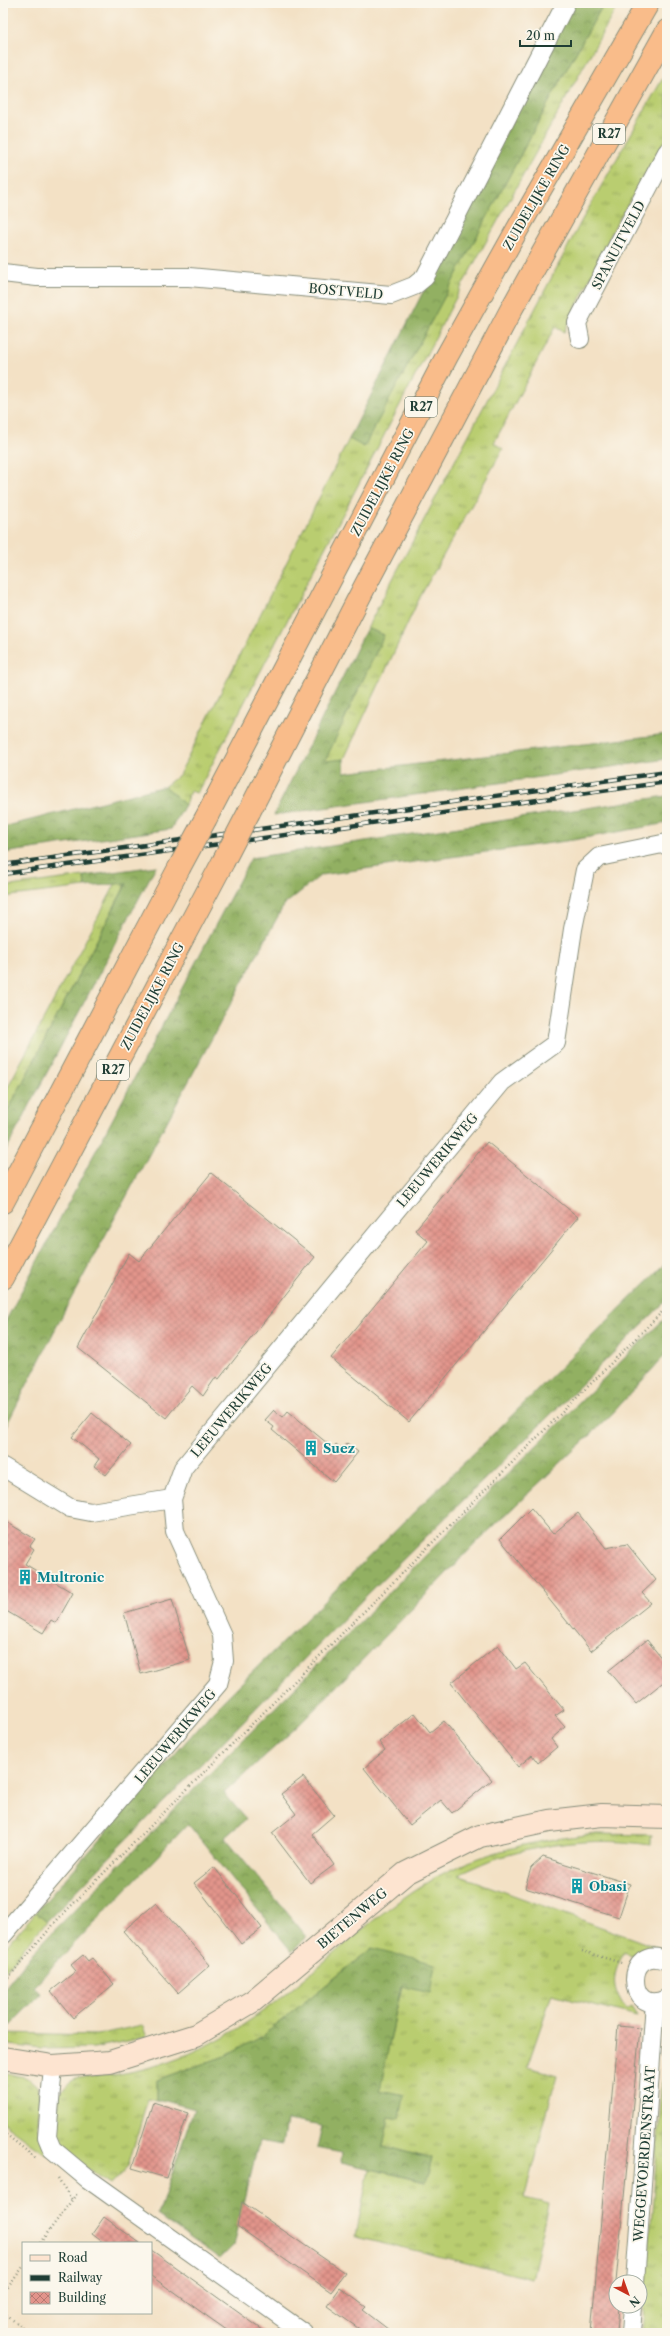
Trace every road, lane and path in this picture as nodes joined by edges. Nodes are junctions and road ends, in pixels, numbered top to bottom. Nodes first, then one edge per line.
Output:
1 (566, 3) edge
2 (648, 3) edge
3 (667, 31) edge
4 (667, 152) edge
5 (3, 273) edge
6 (580, 339) dead end
7 (667, 843) edge
8 (3, 1202) edge
9 (3, 1278) edge
10 (667, 1307) edge
11 (3, 1467) edge
12 (172, 1499) junction
13 (667, 1817) edge
14 (3, 1936) edge
15 (582, 1950) dead end
16 (667, 1961) edge
17 (637, 1969) junction
18 (3, 1984) edge
19 (661, 2001) edge
20 (3, 2058) edge
21 (53, 2066) junction
22 (72, 2200) dead end
23 (41, 2242) edge
24 (22, 2268) edge
25 (636, 2274) edge
26 (3, 2294) edge
27 (3, 2313) edge
28 (632, 2314) edge
29 (31, 2333) edge
30 (304, 2333) edge
31 (631, 2333) edge

1 - 5 street, BOSTVELD
2 - 8 highway, ZUIDELIJKE RING / R27, bridge
3 - 9 highway, ZUIDELIJKE RING / R27, bridge
4 - 6 street, SPANUITVELD
7 - 12 street, LEEUWERIKWEG
10 - 18 path
11 - 12 street
12 - 14 street, LEEUWERIKWEG
13 - 21 street, BIETENWEG
15 - 17 path
16 - 17 street
17 - 19 street, WEGGEVOERDENSTRAAT
19 - 25 street, WEGGEVOERDENSTRAAT
20 - 21 street, BIETENWEG
21 - 30 street
22 - 23 path
24 - 26 path
27 - 29 path
28 - 31 street

